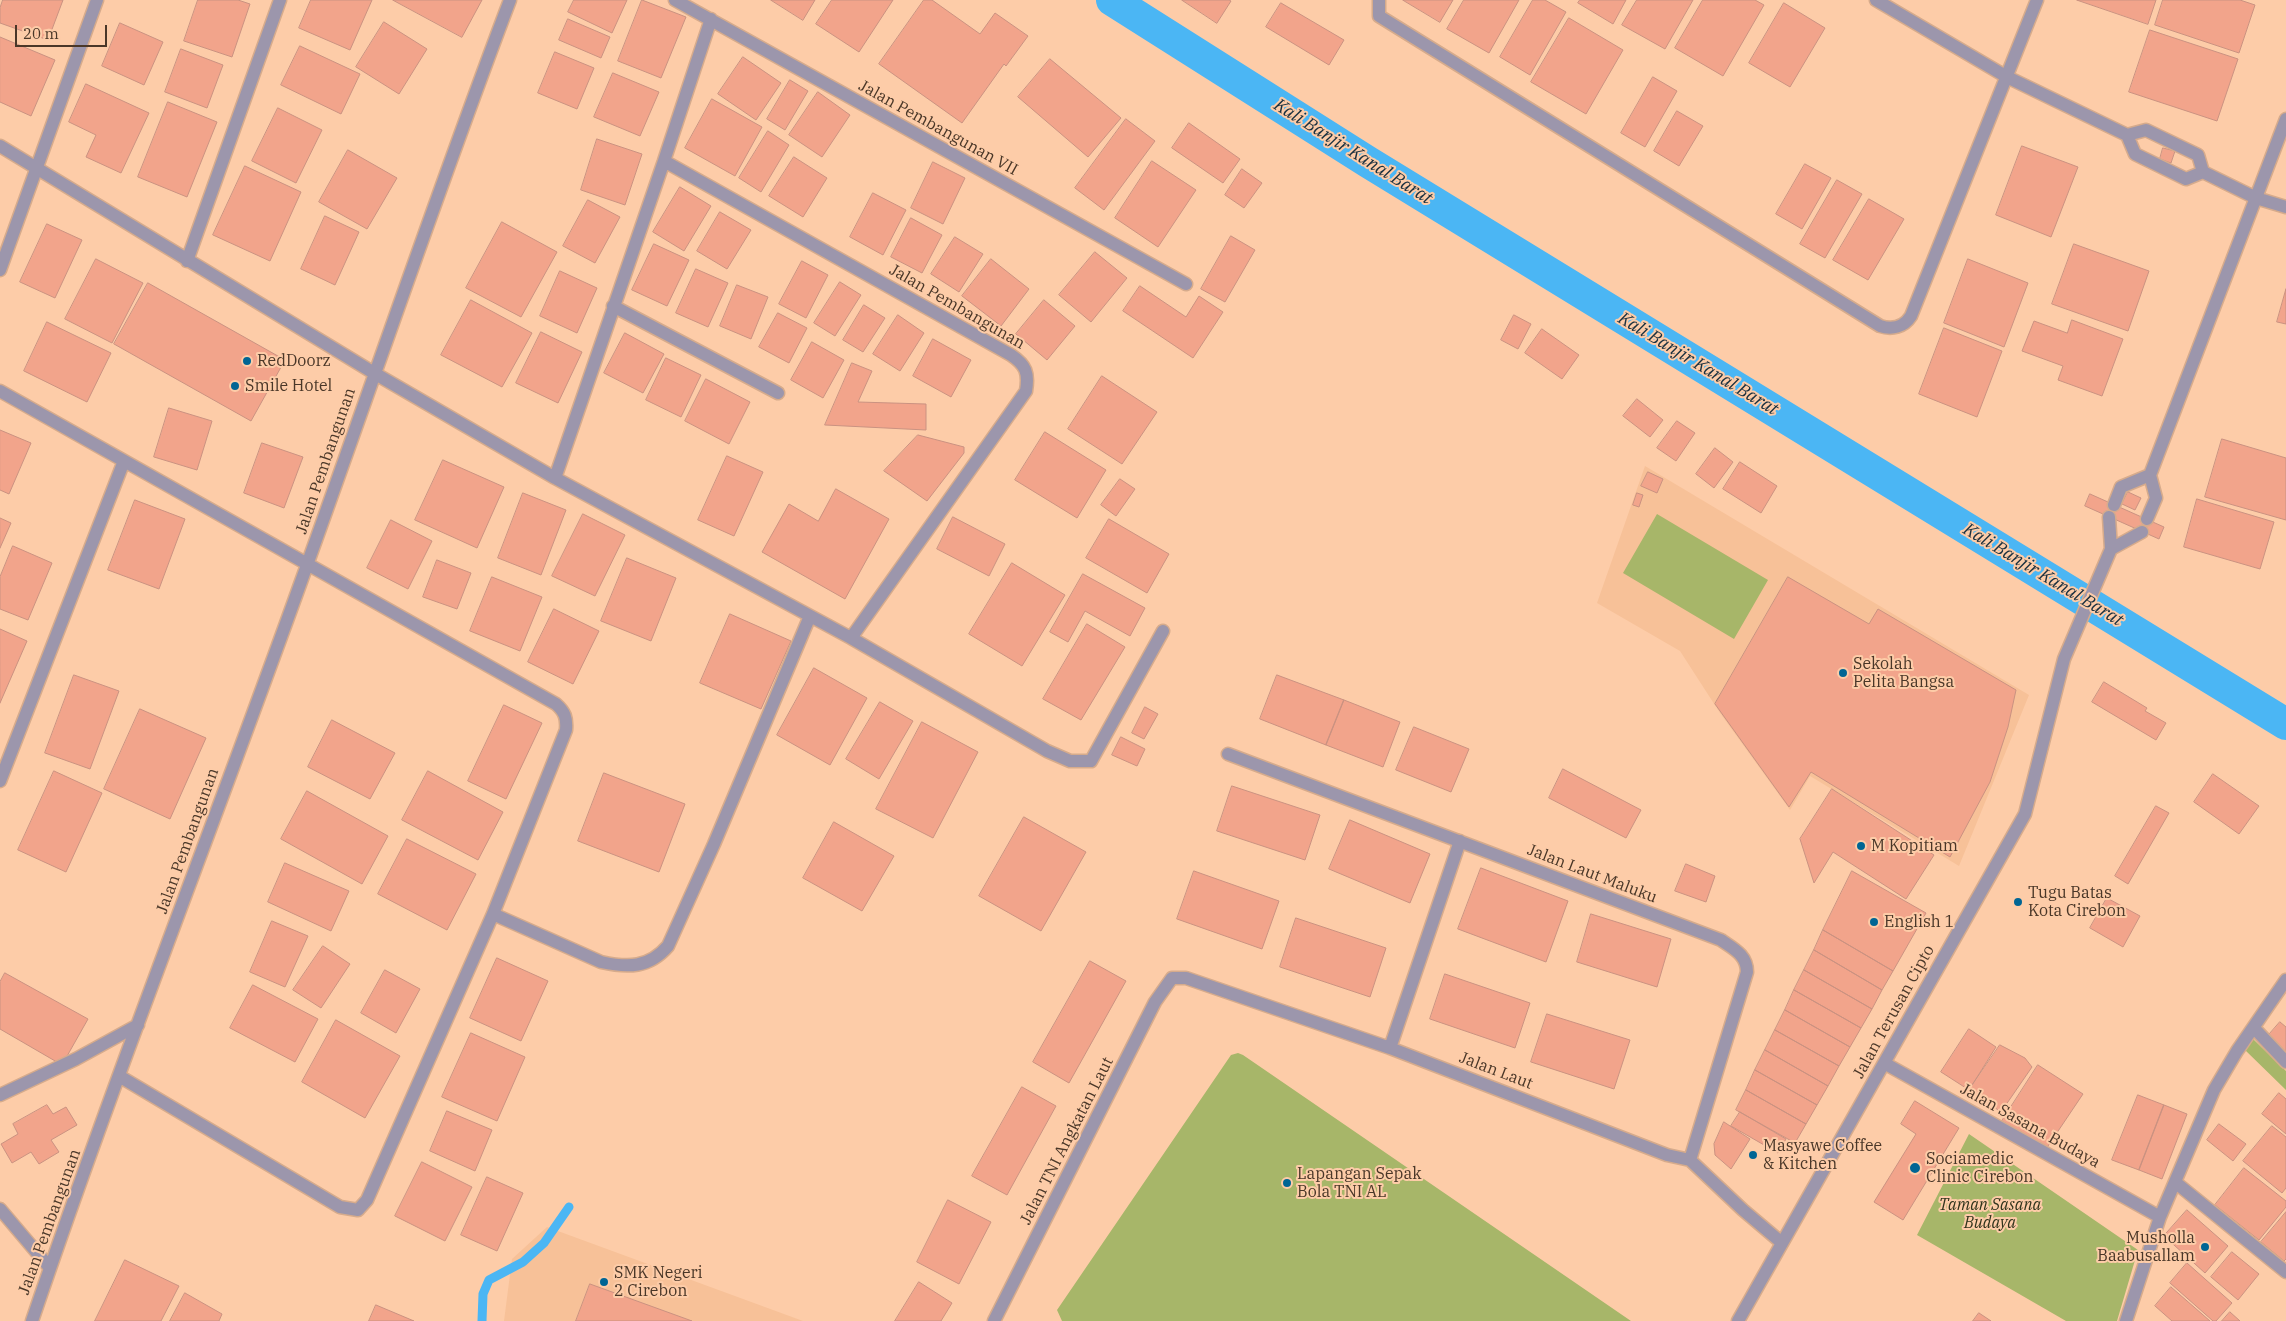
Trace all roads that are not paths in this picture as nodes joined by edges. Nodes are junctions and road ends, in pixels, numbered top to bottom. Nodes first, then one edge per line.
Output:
1 (97, 0) edge
2 (280, 0) edge
3 (510, 0) edge
4 (675, 0) edge
5 (1379, 0) edge
6 (1876, 0) edge
7 (2037, 0) edge
8 (711, 20) junction
9 (2007, 77) junction
10 (2286, 119) edge
11 (2127, 135) junction
12 (0, 146) edge
13 (664, 162) junction
14 (37, 167) junction
15 (2203, 172) junction
16 (2256, 198) junction
17 (2286, 206) edge
18 (187, 261) junction
19 (0, 270) edge
20 (1186, 284) dead end
21 (613, 306) junction
22 (374, 373) junction
23 (0, 391) edge
24 (778, 393) dead end
25 (124, 461) junction
26 (2150, 475) junction
27 (555, 478) junction
28 (2114, 504) dead end
29 (2109, 517) dead end
30 (2147, 519) dead end
31 (2142, 532) dead end
32 (2110, 549) junction
33 (307, 565) junction
34 (810, 616) junction
35 (1163, 631) dead end
36 (851, 638) junction
37 (1228, 754) dead end
38 (0, 781) edge
39 (1460, 841) junction
40 (493, 914) junction
41 (1172, 978) joint
42 (2286, 980) edge
43 (138, 1025) junction
44 (2254, 1028) junction
45 (1390, 1048) junction
46 (2286, 1062) edge
47 (1884, 1063) junction
48 (119, 1076) junction
49 (0, 1095) edge
50 (1690, 1160) junction
51 (2176, 1182) junction
52 (0, 1209) edge
53 (2160, 1217) junction
54 (1782, 1242) junction
55 (50, 1268) junction
56 (2286, 1272) edge
57 (32, 1321) edge
58 (994, 1321) edge
59 (1738, 1321) edge
60 (2126, 1321) edge

1 - 14 street
2 - 18 street
3 - 22 street, Jalan Pembangunan
4 - 8 street, Jalan Pembangunan VII
5 - 9 street
6 - 9 street
7 - 9 street
8 - 13 street
8 - 20 street, Jalan Pembangunan VII
9 - 11 street
10 - 16 street
11 - 15 street
11 - 15 street
12 - 14 street, Jalan Pembangunan
13 - 21 street
13 - 36 street, Jalan Pembangunan
14 - 18 street, Jalan Pembangunan
14 - 19 street
15 - 16 street
16 - 17 street
16 - 26 street
18 - 22 street, Jalan Pembangunan
21 - 24 street
21 - 27 street
22 - 27 street, Jalan Pembangunan
22 - 33 street, Jalan Pembangunan
23 - 25 street
25 - 33 street
25 - 38 street
26 - 28 street
26 - 30 street
27 - 34 street, Jalan Pembangunan
29 - 32 street
31 - 32 street
32 - 47 street, Jalan Terusan Cipto
33 - 40 street
33 - 43 street, Jalan Pembangunan
34 - 36 street, Jalan Pembangunan
34 - 40 street
35 - 36 street, Jalan Pembangunan
37 - 39 street, Jalan Laut Maluku
39 - 45 street
39 - 50 street, Jalan Laut Maluku
40 - 48 street
41 - 45 street, Jalan Laut
41 - 58 street, Jalan TNI Angkatan Laut
42 - 44 street
43 - 48 street, Jalan Pembangunan
43 - 49 street
44 - 46 street
44 - 51 street
45 - 50 street, Jalan Laut
47 - 53 street, Jalan Sasana Budaya
47 - 54 street, Jalan Terusan Cipto
48 - 55 street, Jalan Pembangunan
50 - 54 street
51 - 53 street
51 - 56 street
52 - 55 street
53 - 60 street
54 - 59 street, Jalan Terusan Cipto
55 - 57 street, Jalan Pembangunan

